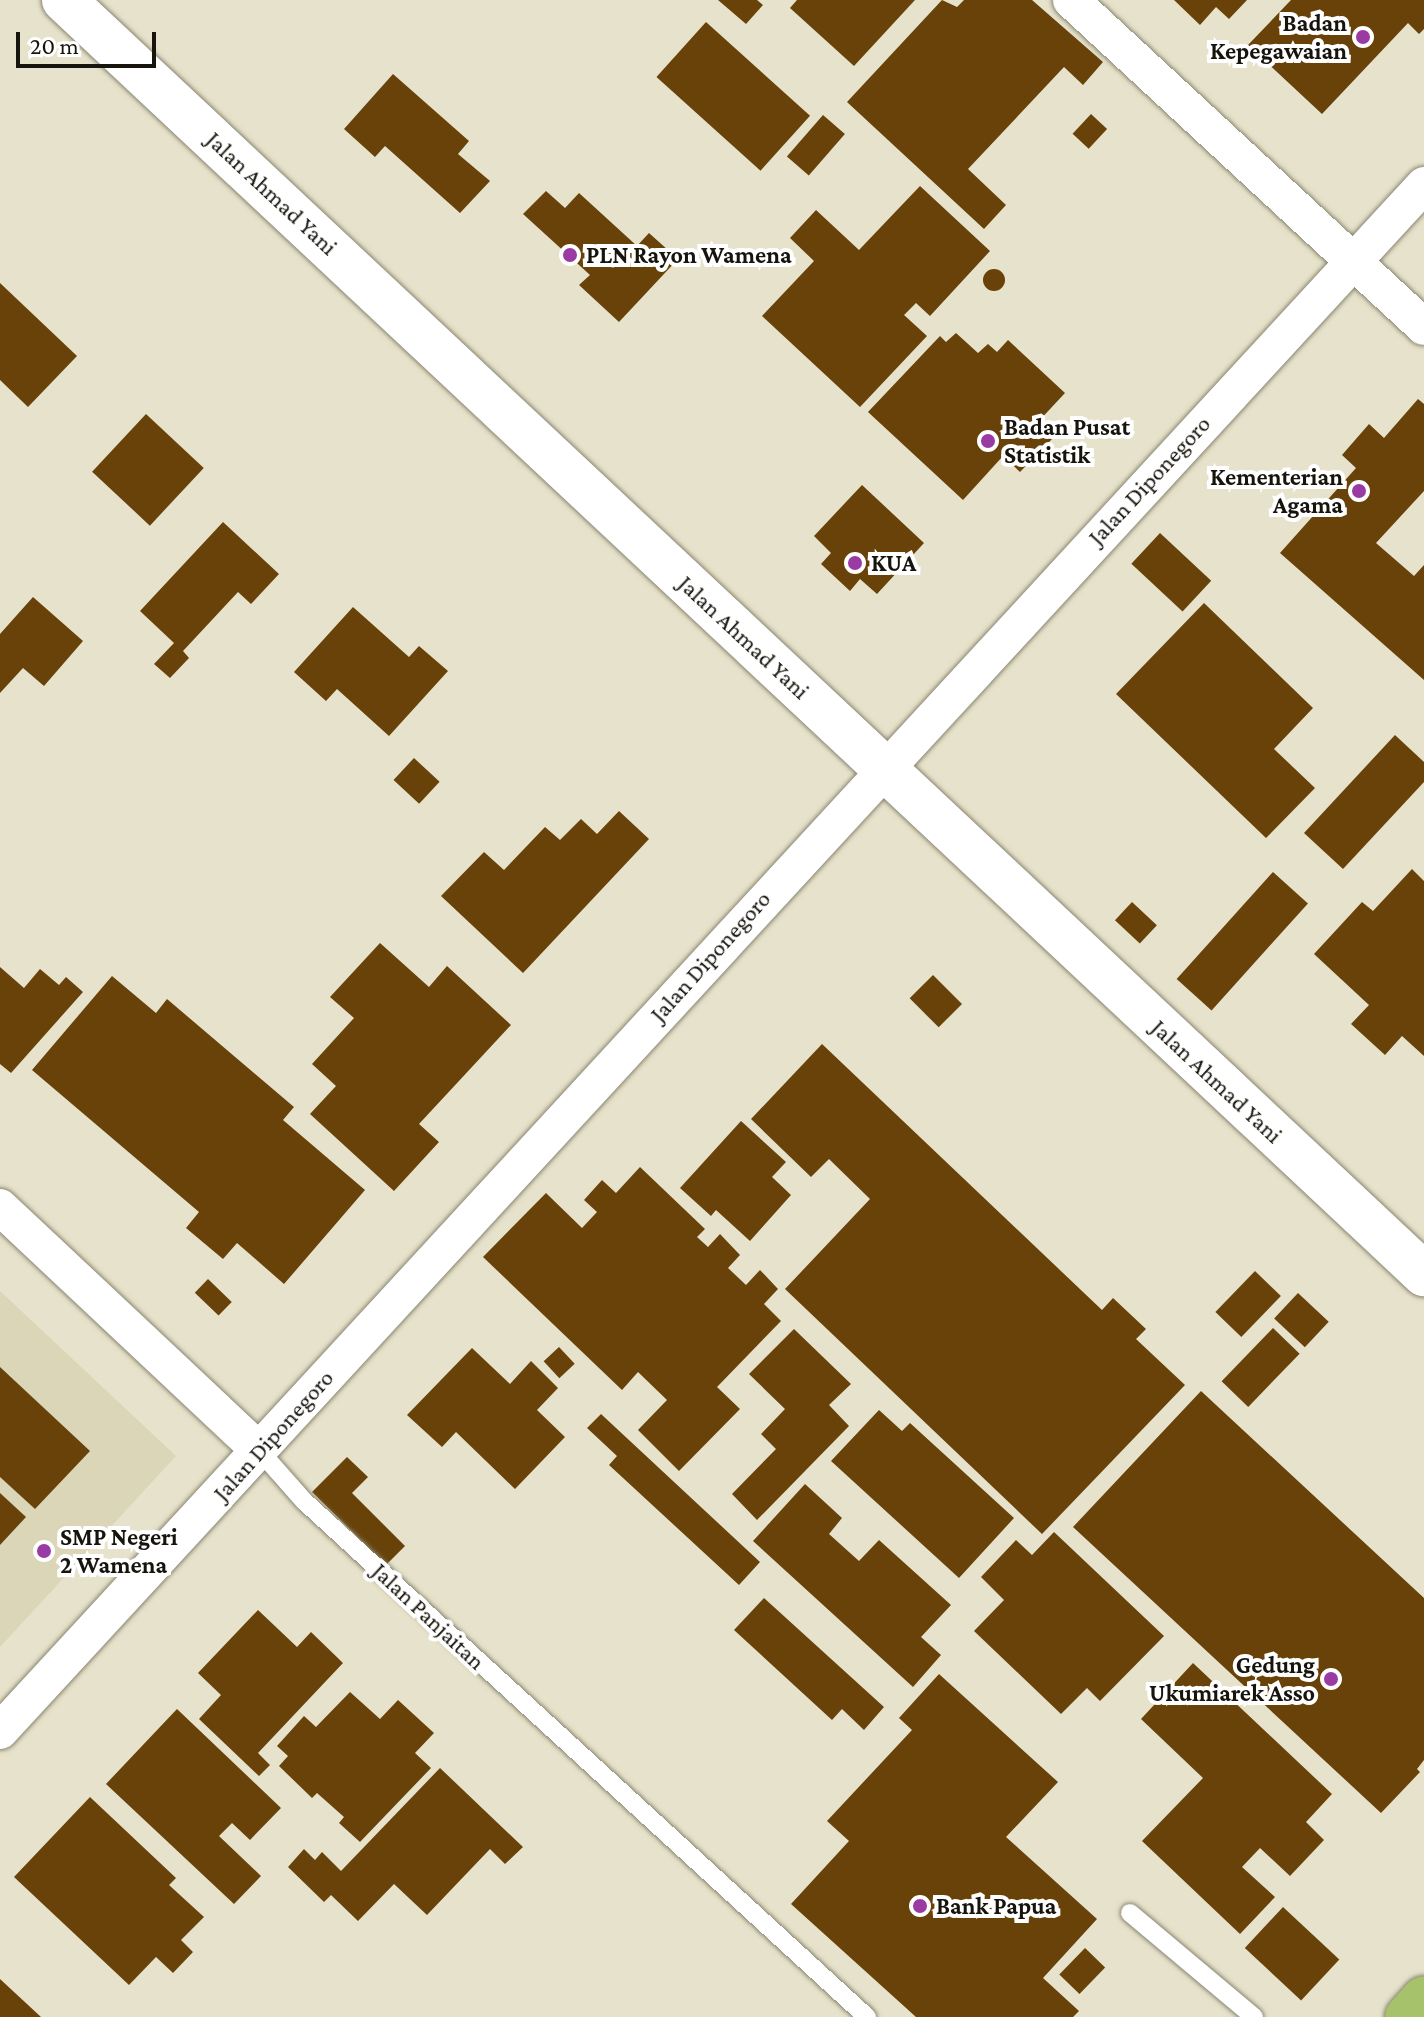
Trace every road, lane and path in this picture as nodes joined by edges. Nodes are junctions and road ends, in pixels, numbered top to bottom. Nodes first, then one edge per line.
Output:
1 (64, 0) edge
2 (1071, 0) edge
3 (1424, 185) edge
4 (1350, 263) junction
5 (1424, 327) edge
6 (882, 768) junction
7 (0, 1207) edge
8 (1424, 1274) edge
9 (259, 1450) junction
10 (0, 1731) edge
11 (1130, 1913) dead end
12 (1424, 1998) edge
13 (867, 2017) edge
14 (1254, 2017) edge
15 (1407, 2017) edge

1 - 6 main road, Jalan Ahmad Yani
2 - 4 street
3 - 4 street, Jalan Diponegoro
4 - 5 street
4 - 6 street, Jalan Diponegoro
6 - 8 main road, Jalan Ahmad Yani
6 - 9 street, Jalan Diponegoro
7 - 9 street, Jalan Panjaitan
9 - 10 street, Jalan Diponegoro
9 - 13 lane, Jalan Panjaitan
11 - 14 lane
12 - 15 highway

